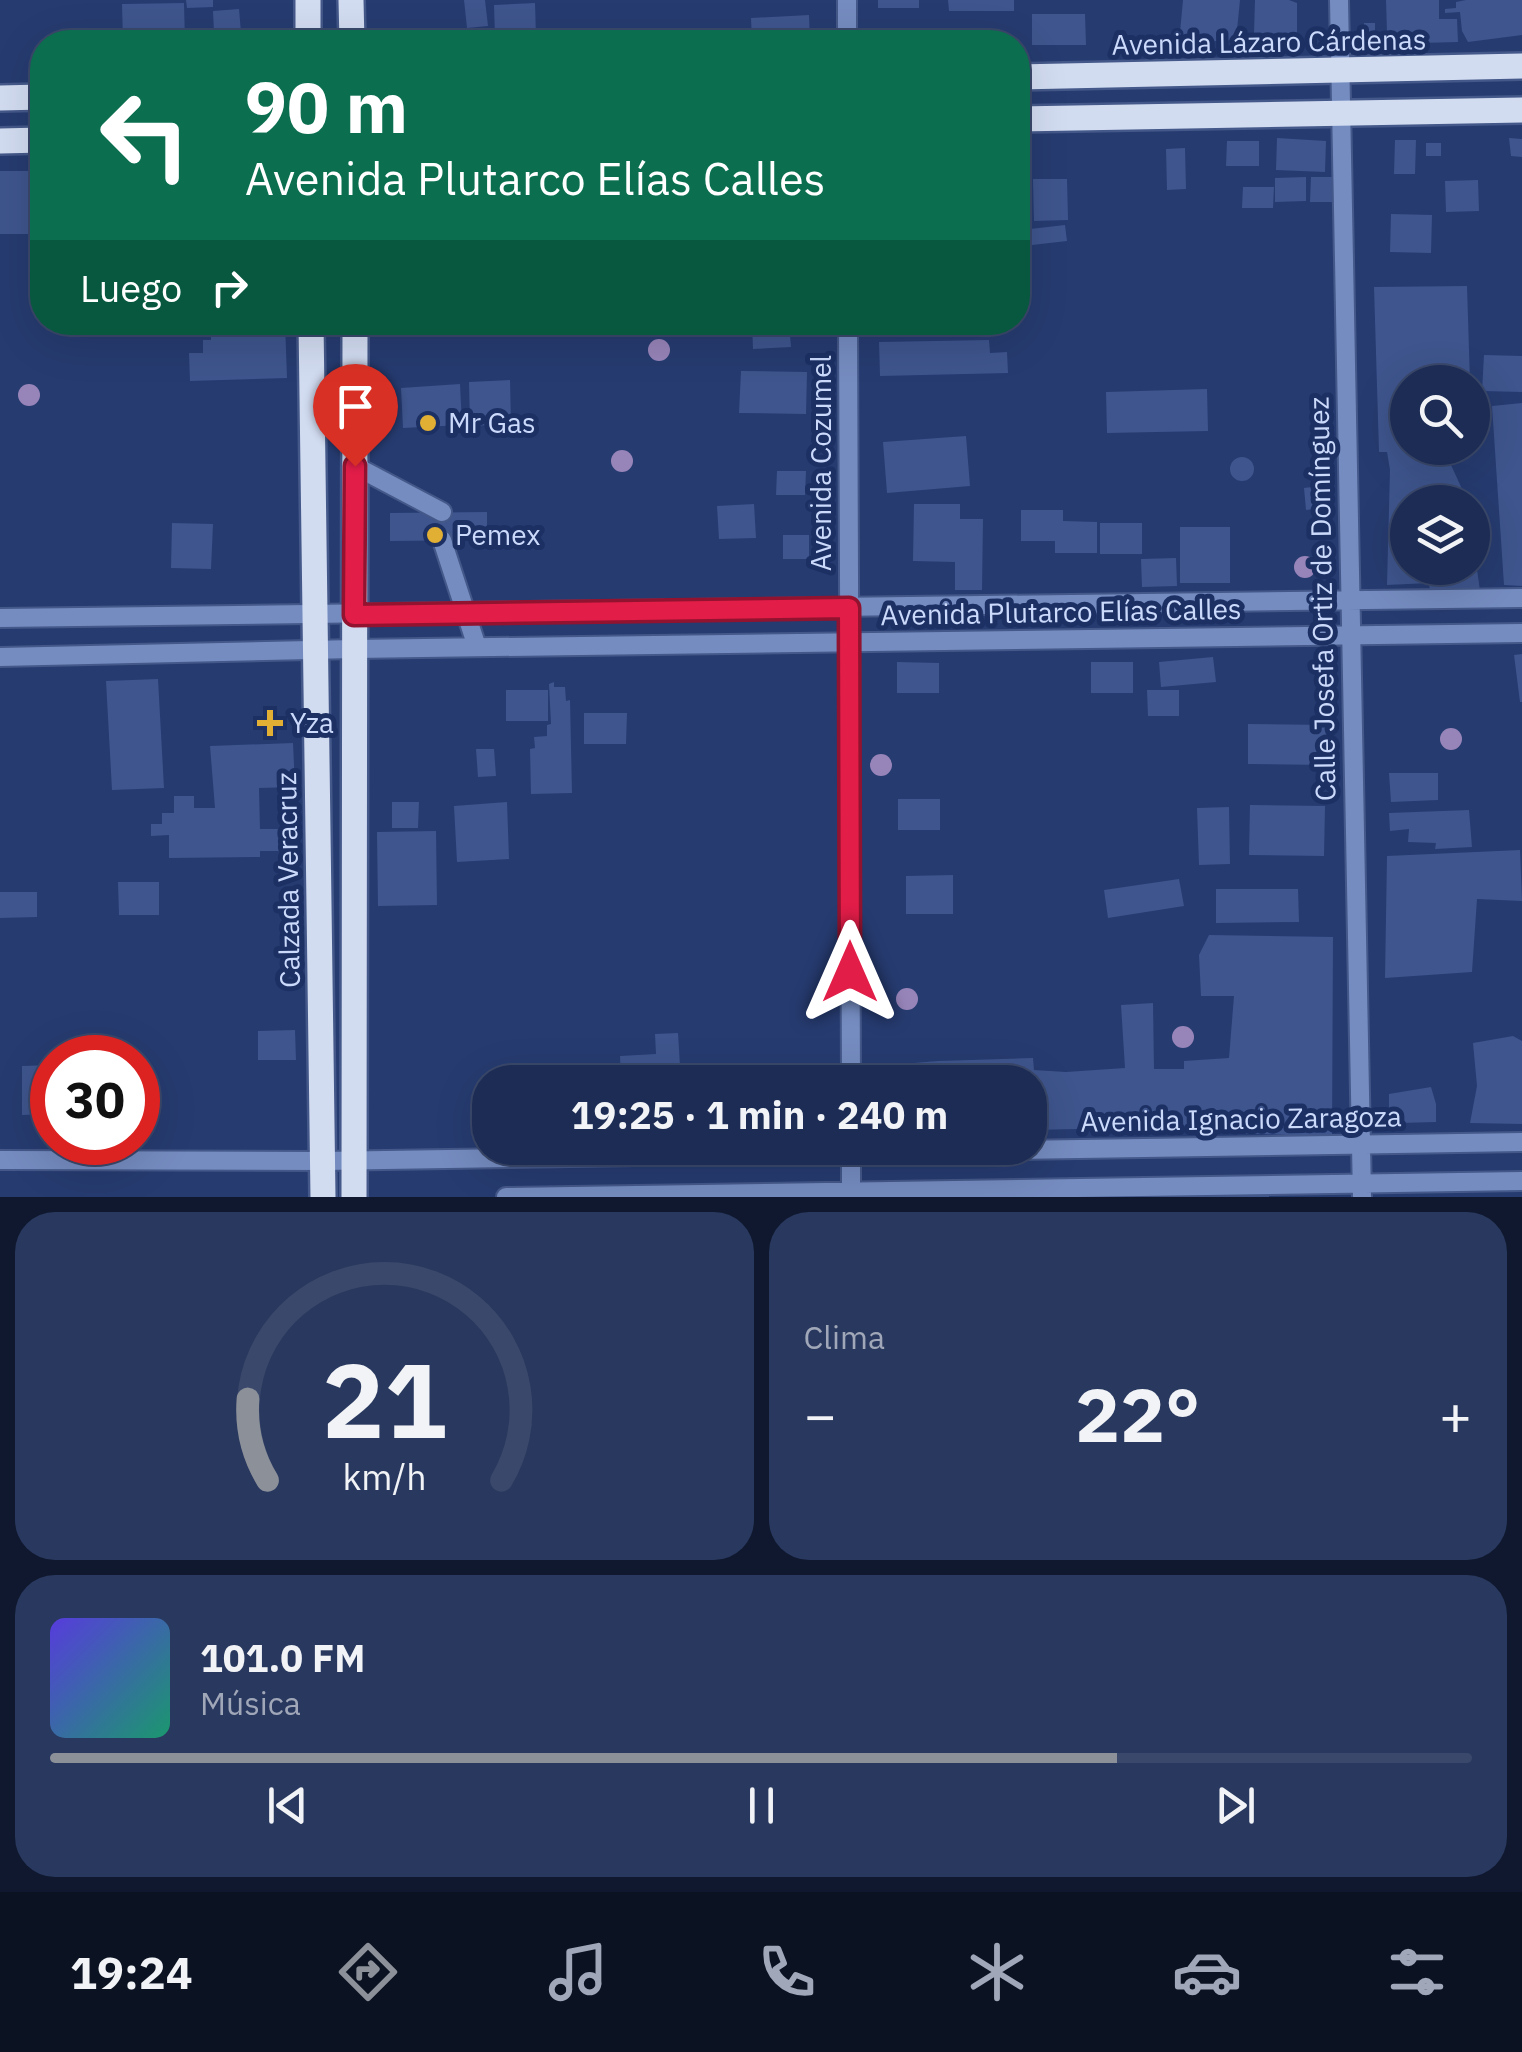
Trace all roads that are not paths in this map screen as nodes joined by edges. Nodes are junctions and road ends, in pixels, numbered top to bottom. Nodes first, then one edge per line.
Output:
1 (308, 0) edge
2 (351, 0) edge
3 (847, 0) edge
4 (1339, 0) edge
5 (308, 30) edge
6 (352, 30) edge
7 (847, 30) edge
8 (1522, 66) edge
9 (1340, 70) junction
10 (1030, 77) edge
11 (30, 97) edge
12 (0, 98) edge
13 (1522, 110) edge
14 (1344, 112) junction
15 (1030, 119) edge
16 (30, 140) edge
17 (0, 141) edge
18 (311, 335) edge
19 (355, 335) edge
20 (848, 335) edge
21 (355, 466) junction
22 (442, 512) dead end
23 (442, 540) dead end
24 (1522, 598) edge
25 (1349, 601) junction
26 (849, 608) junction
27 (464, 613) junction
28 (314, 615) junction
29 (354, 615) junction
30 (0, 618) edge
31 (1522, 632) edge
32 (1350, 635) junction
33 (850, 642) junction
34 (476, 647) junction
35 (354, 649) junction
36 (314, 650) junction
37 (0, 658) edge
38 (851, 1065) edge
39 (1522, 1142) edge
40 (1360, 1144) junction
41 (1047, 1148) edge
42 (472, 1158) edge
43 (0, 1160) edge
44 (354, 1160) junction
45 (323, 1161) junction
46 (851, 1165) edge
47 (1522, 1181) edge
48 (1362, 1190) edge
49 (852, 1194) edge
50 (323, 1197) edge
51 (354, 1197) edge
52 (506, 1197) edge

1 - 5 main road
2 - 6 main road
3 - 7 street
4 - 9 street, Calle Josefa Ortiz de Domínguez
8 - 9 main road, Avenida Lázaro Cárdenas
9 - 10 main road, Avenida Lázaro Cárdenas
9 - 14 street, Calle Josefa Ortiz de Domínguez
11 - 12 main road
13 - 14 main road
14 - 15 main road
14 - 25 street, Calle Josefa Ortiz de Domínguez
16 - 17 main road
18 - 28 main road, Calzada Veracruz
19 - 21 main road
20 - 26 street, Avenida Cozumel
21 - 22 street
21 - 29 main road
23 - 27 street
24 - 25 street, Avenida Plutarco Elías Calles
25 - 26 street, Avenida Plutarco Elías Calles
25 - 32 street, Calle Josefa Ortiz de Domínguez
26 - 27 street, Avenida Plutarco Elías Calles
26 - 33 street, Avenida Cozumel
27 - 29 street, Avenida Plutarco Elías Calles
27 - 34 street
28 - 29 street, Avenida Plutarco Elías Calles
28 - 30 street, Avenida Plutarco Elías Calles
28 - 36 main road, Calzada Veracruz
29 - 35 main road
31 - 32 street, Avenida Plutarco Elías Calles
32 - 33 street, Avenida Plutarco Elías Calles
32 - 40 street, Calle Josefa Ortiz de Domínguez
33 - 34 street, Avenida Plutarco Elías Calles
33 - 38 street, Avenida Cozumel
34 - 35 street, Avenida Plutarco Elías Calles
35 - 36 street, Avenida Plutarco Elías Calles
35 - 44 main road
36 - 37 street, Avenida Plutarco Elías Calles
36 - 45 main road, Calzada Veracruz
39 - 40 street, Avenida Ignacio Zaragoza
40 - 41 street, Avenida Ignacio Zaragoza
40 - 48 street, Calle Josefa Ortiz de Domínguez
42 - 44 street, Avenida Ignacio Zaragoza
43 - 45 street, Avenida Ignacio Zaragoza
44 - 45 street, Avenida Ignacio Zaragoza
44 - 51 main road
45 - 50 main road, Calzada Veracruz
46 - 49 street
47 - 48 street
48 - 49 street
49 - 52 street

